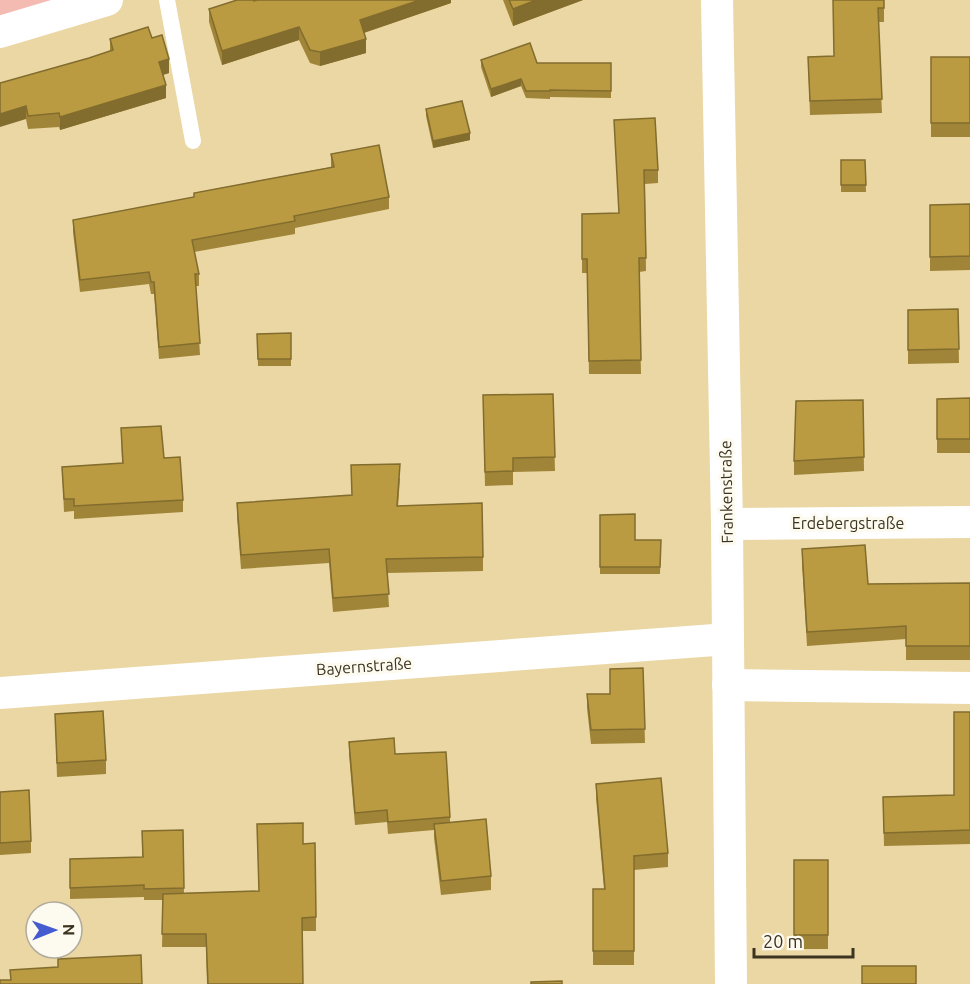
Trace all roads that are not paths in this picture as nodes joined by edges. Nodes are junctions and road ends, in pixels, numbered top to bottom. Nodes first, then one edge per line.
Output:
1 (107, 0) edge
2 (167, 0) edge
3 (717, 0) edge
4 (0, 32) edge
5 (193, 141) dead end
6 (970, 522) edge
7 (727, 524) junction
8 (728, 639) junction
9 (728, 685) junction
10 (970, 688) edge
11 (0, 693) edge
12 (731, 984) edge

1 - 4 street
2 - 5 lane
3 - 7 street, Frankenstraße
6 - 7 street, Erdebergstraße
7 - 8 street, Frankenstraße
8 - 9 street, Frankenstraße
8 - 11 street, Bayernstraße
9 - 10 street
9 - 12 street, Frankenstraße

